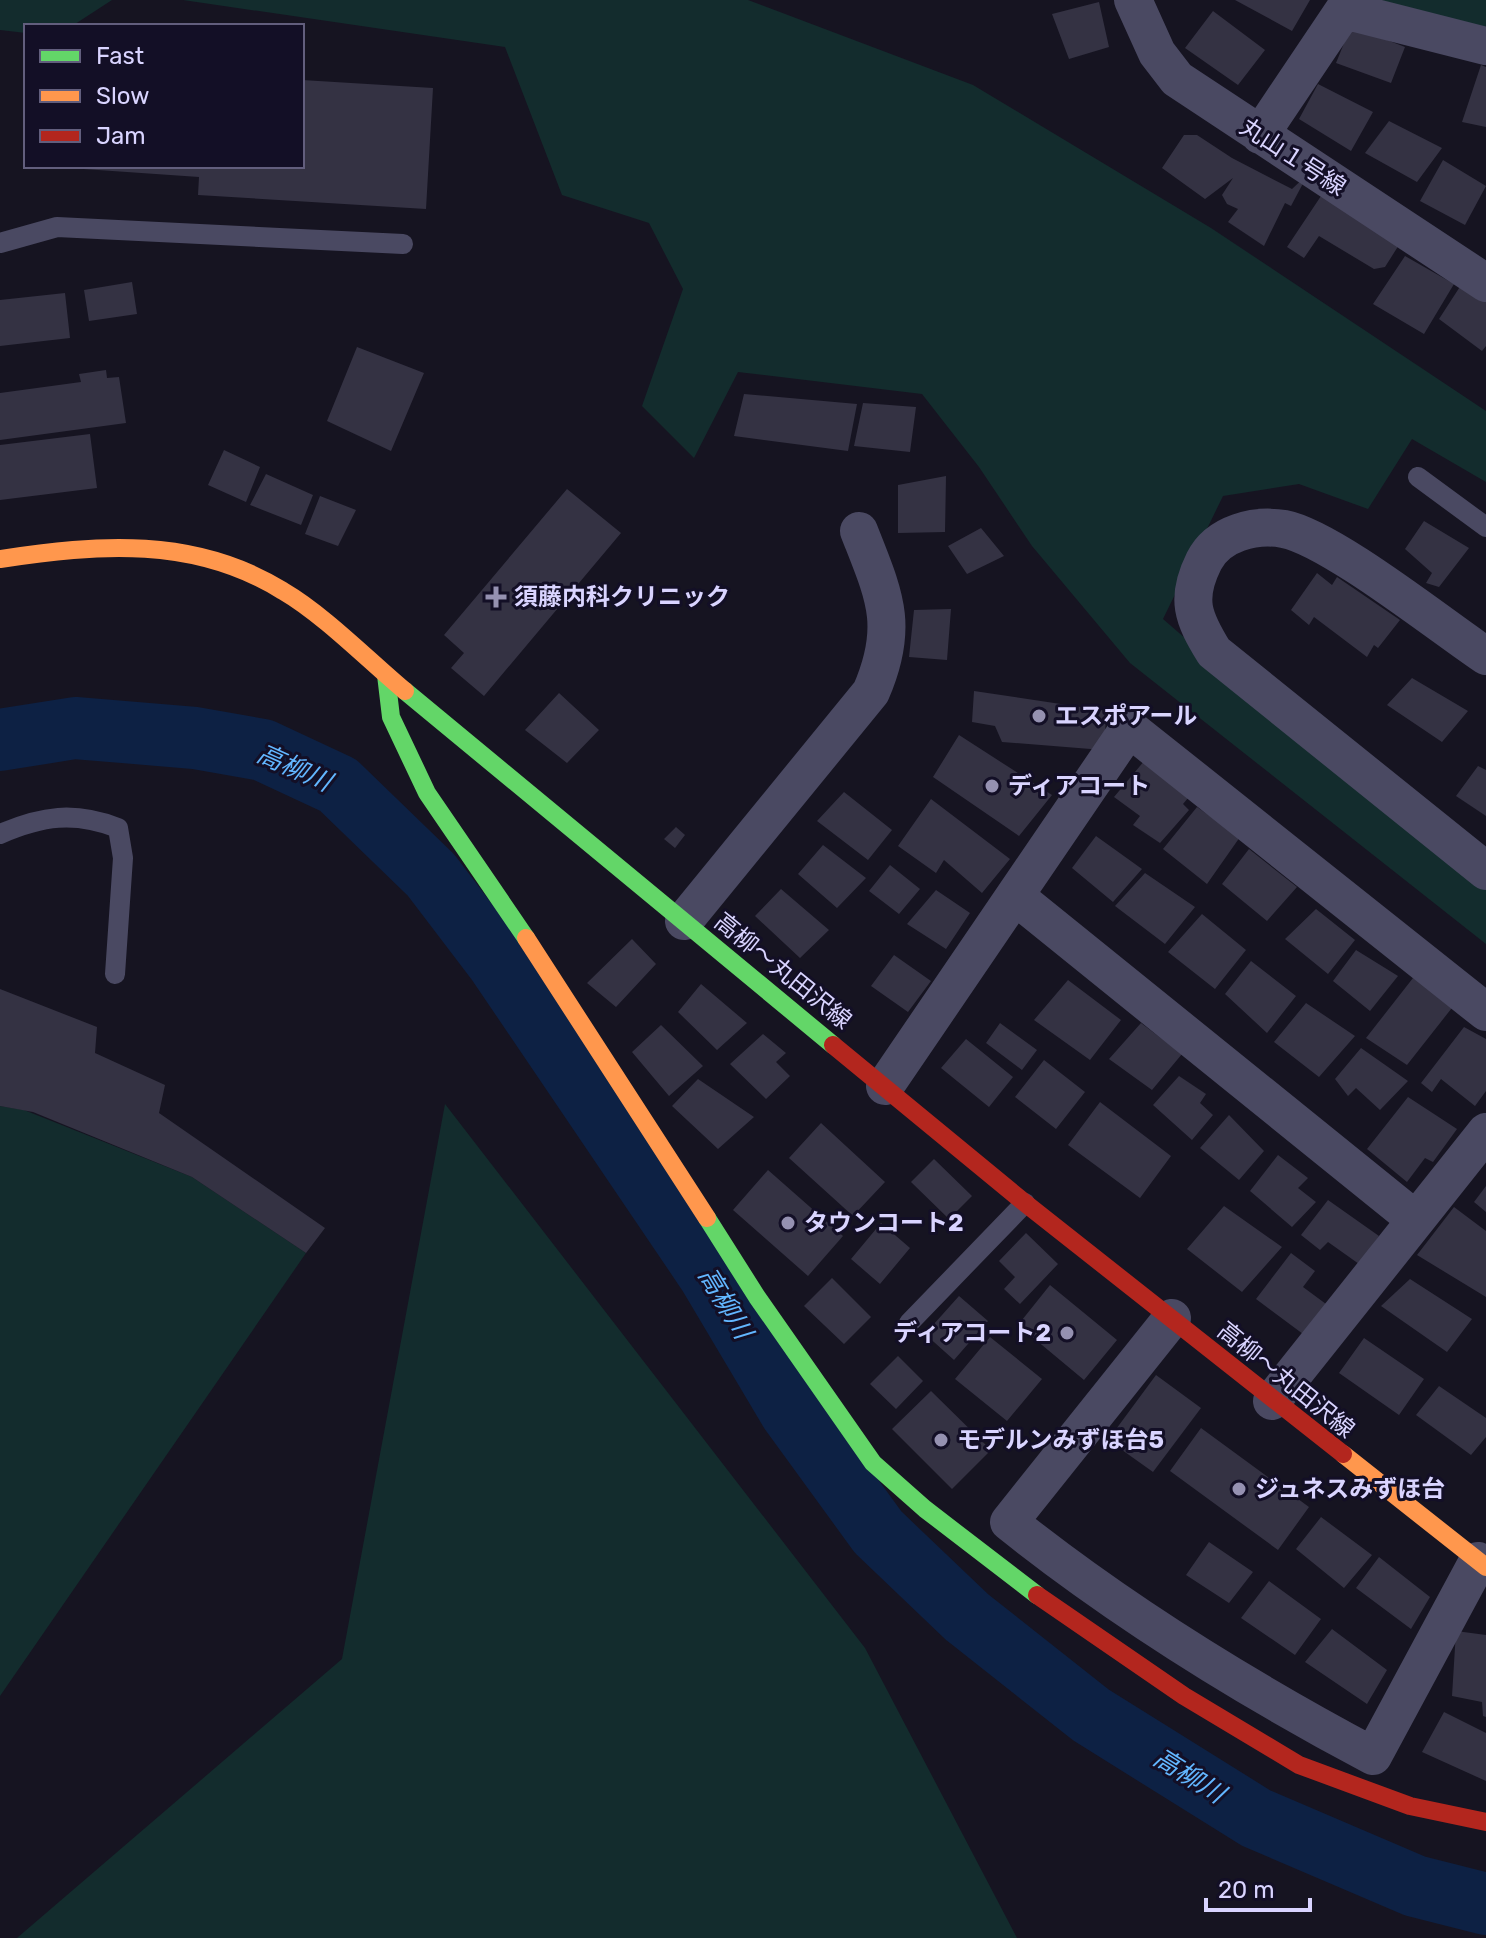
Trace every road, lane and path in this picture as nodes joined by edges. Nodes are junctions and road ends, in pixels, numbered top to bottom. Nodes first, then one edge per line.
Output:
1 (1133, 0) edge
2 (1486, 46) edge
3 (1260, 135) junction
4 (0, 243) edge
5 (403, 244) dead end
6 (1486, 283) edge
7 (1418, 477) dead end
8 (1486, 527) edge
9 (859, 531) dead end
10 (0, 559) edge
11 (1486, 656) edge
12 (386, 675) junction
13 (0, 834) edge
14 (1486, 871) edge
15 (1015, 896) junction
16 (684, 921) junction
17 (115, 974) dead end
18 (1486, 1012) edge
19 (885, 1086) junction
20 (1486, 1132) edge
21 (1025, 1203) junction
22 (1416, 1220) junction
23 (1172, 1318) junction
24 (909, 1323) dead end
25 (1272, 1401) junction
26 (1482, 1564) edge
27 (1486, 1822) edge

1 - 3 street, 丸山１号線
2 - 3 street
3 - 6 street, 丸山１号線
4 - 5 lane
7 - 8 lane
9 - 16 street
10 - 12 street, 高柳～丸田沢線
11 - 14 street
12 - 16 street, 高柳～丸田沢線
12 - 27 street
13 - 17 lane
15 - 18 street
15 - 19 street
15 - 22 street
16 - 19 street, 高柳～丸田沢線
19 - 21 street, 高柳～丸田沢線
20 - 22 street
21 - 23 street, 高柳～丸田沢線
21 - 24 lane
22 - 25 street
23 - 25 street, 高柳～丸田沢線
23 - 26 street
25 - 26 street, 高柳～丸田沢線

